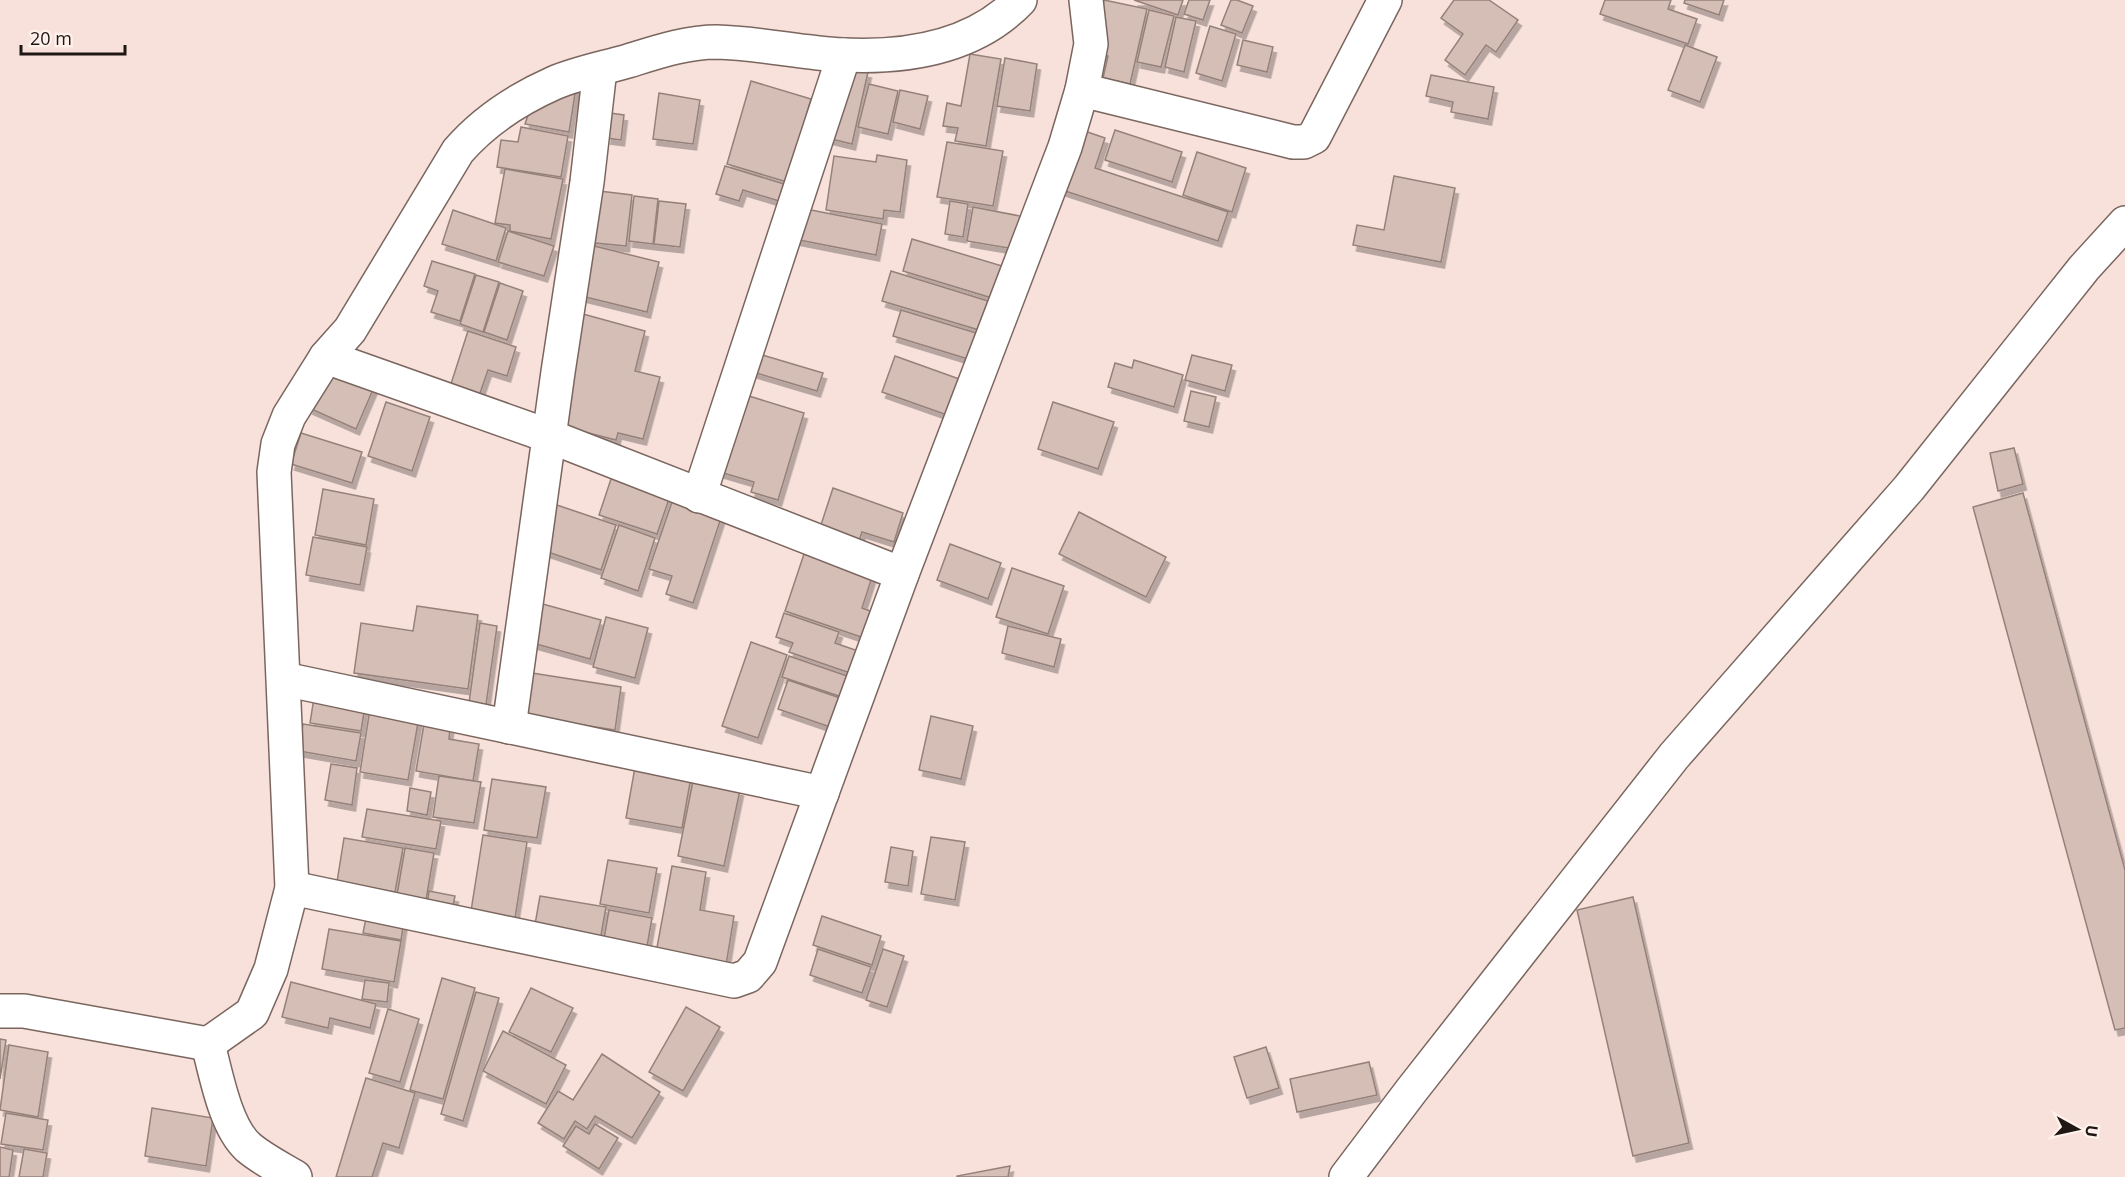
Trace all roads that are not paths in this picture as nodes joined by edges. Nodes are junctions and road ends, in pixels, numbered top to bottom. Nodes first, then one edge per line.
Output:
1 (1020, 0) edge
2 (1086, 0) edge
3 (1385, 0) edge
4 (844, 55) junction
5 (600, 69) junction
6 (1082, 90) junction
7 (2125, 223) edge
8 (326, 357) junction
9 (549, 436) junction
10 (699, 496) junction
11 (902, 574) junction
12 (284, 679) junction
13 (509, 726) junction
14 (822, 793) junction
15 (292, 888) junction
16 (0, 1011) edge
17 (208, 1044) junction
18 (295, 1177) edge
19 (1346, 1177) edge

1 - 4 street
2 - 6 street
3 - 6 street
4 - 5 street
4 - 10 street
5 - 8 street
5 - 9 street
6 - 11 street
7 - 19 street
8 - 9 street
8 - 12 street
9 - 10 street
9 - 13 street
10 - 11 street
11 - 14 street
12 - 13 street
12 - 15 street
13 - 14 street
14 - 15 street
15 - 17 street
16 - 17 street
17 - 18 street

